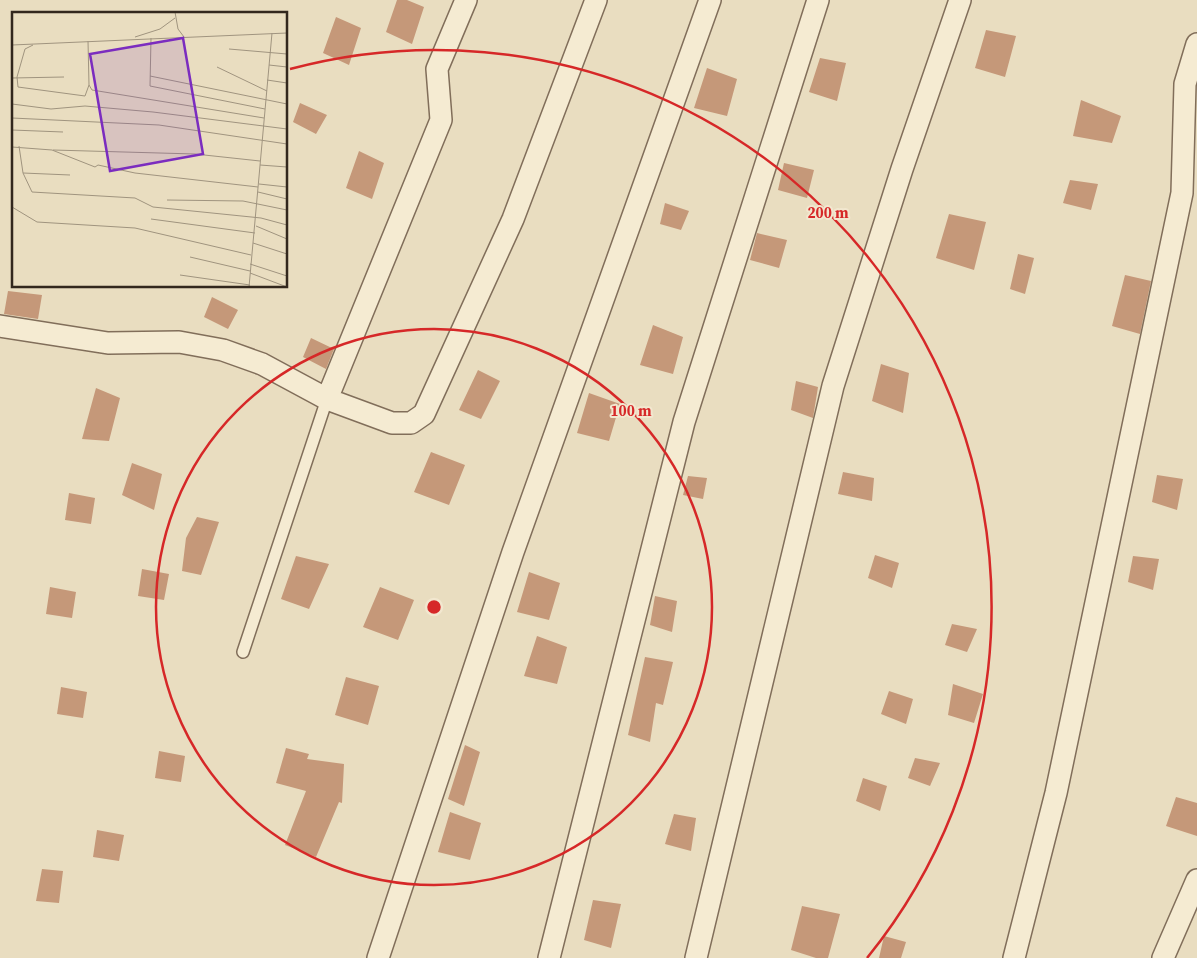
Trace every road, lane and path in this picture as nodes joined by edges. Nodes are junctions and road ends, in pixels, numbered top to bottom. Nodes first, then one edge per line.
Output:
1 (466, 0) edge
2 (596, 0) edge
3 (710, 0) edge
4 (818, 0) edge
5 (960, 0) edge
6 (1197, 44) edge
7 (0, 326) edge
8 (327, 399) junction
9 (243, 652) dead end
10 (1197, 880) edge
11 (378, 958) edge
12 (549, 958) edge
13 (696, 958) edge
14 (1014, 958) edge
15 (1163, 958) edge

1 - 8 street
2 - 8 street
3 - 11 street
4 - 12 street
5 - 13 street
6 - 14 street
7 - 8 street
8 - 9 lane
10 - 15 street

